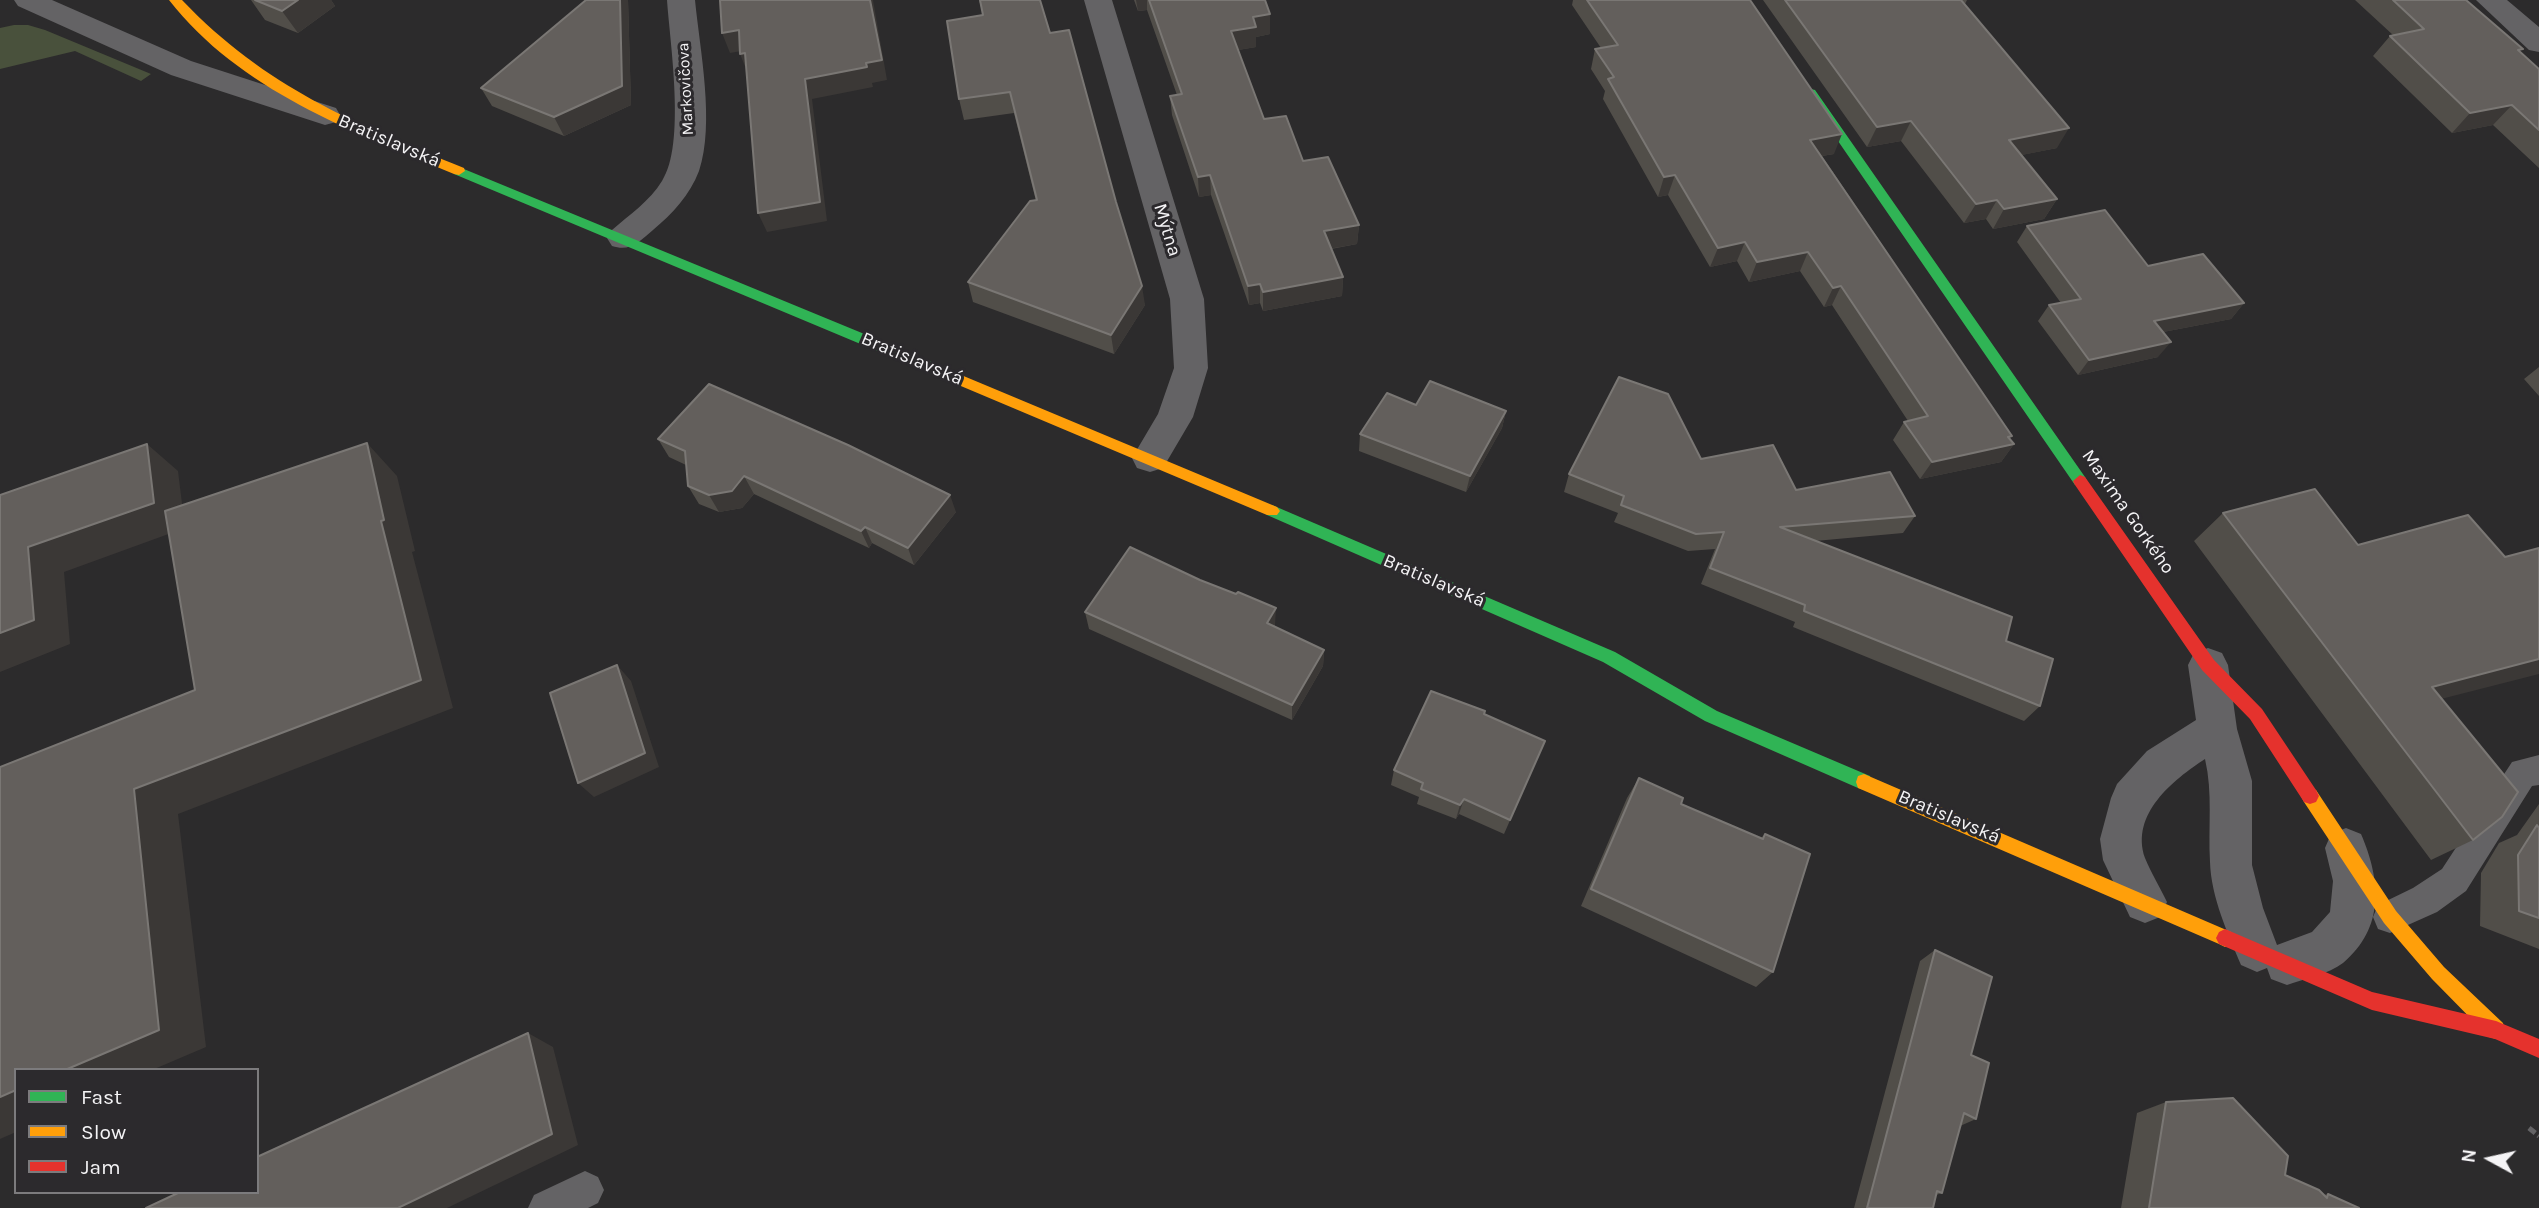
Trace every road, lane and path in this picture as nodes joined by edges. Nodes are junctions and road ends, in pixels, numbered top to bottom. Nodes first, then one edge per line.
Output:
1 (15, 0) edge
2 (28, 0) edge
3 (176, 0) edge
4 (681, 0) edge
5 (1098, 0) edge
6 (2490, 0) edge
7 (0, 9) edge
8 (2539, 43) edge
9 (1801, 79) edge
10 (326, 114) junction
11 (623, 238) junction
12 (1150, 458) junction
13 (2208, 665) junction
14 (2217, 729) junction
15 (2539, 770) edge
16 (2346, 848) junction
17 (2145, 902) junction
18 (2390, 917) junction
19 (2272, 957) junction
20 (2496, 1030) junction
21 (2539, 1049) edge
22 (2529, 1128) dead end
23 (2539, 1136) edge
24 (585, 1190) dead end
25 (547, 1208) edge

1 - 7 street
2 - 10 street, Bratislavská
3 - 10 main road, Bratislavská
4 - 11 street, Markovičova
5 - 12 street, Mýtna
6 - 8 street
9 - 13 main road, Maxima Gorkého
10 - 11 main road, Bratislavská
11 - 12 main road, Bratislavská
12 - 17 main road, Bratislavská
13 - 14 street
13 - 16 main road, Maxima Gorkého
14 - 17 street
14 - 19 street
15 - 18 lane
16 - 18 main road, Maxima Gorkého
16 - 19 street
17 - 19 main road, Bratislavská
18 - 20 main road, Maxima Gorkého
19 - 20 main road, Bratislavská
20 - 21 main road, Bratislavská
22 - 23 path
24 - 25 lane

